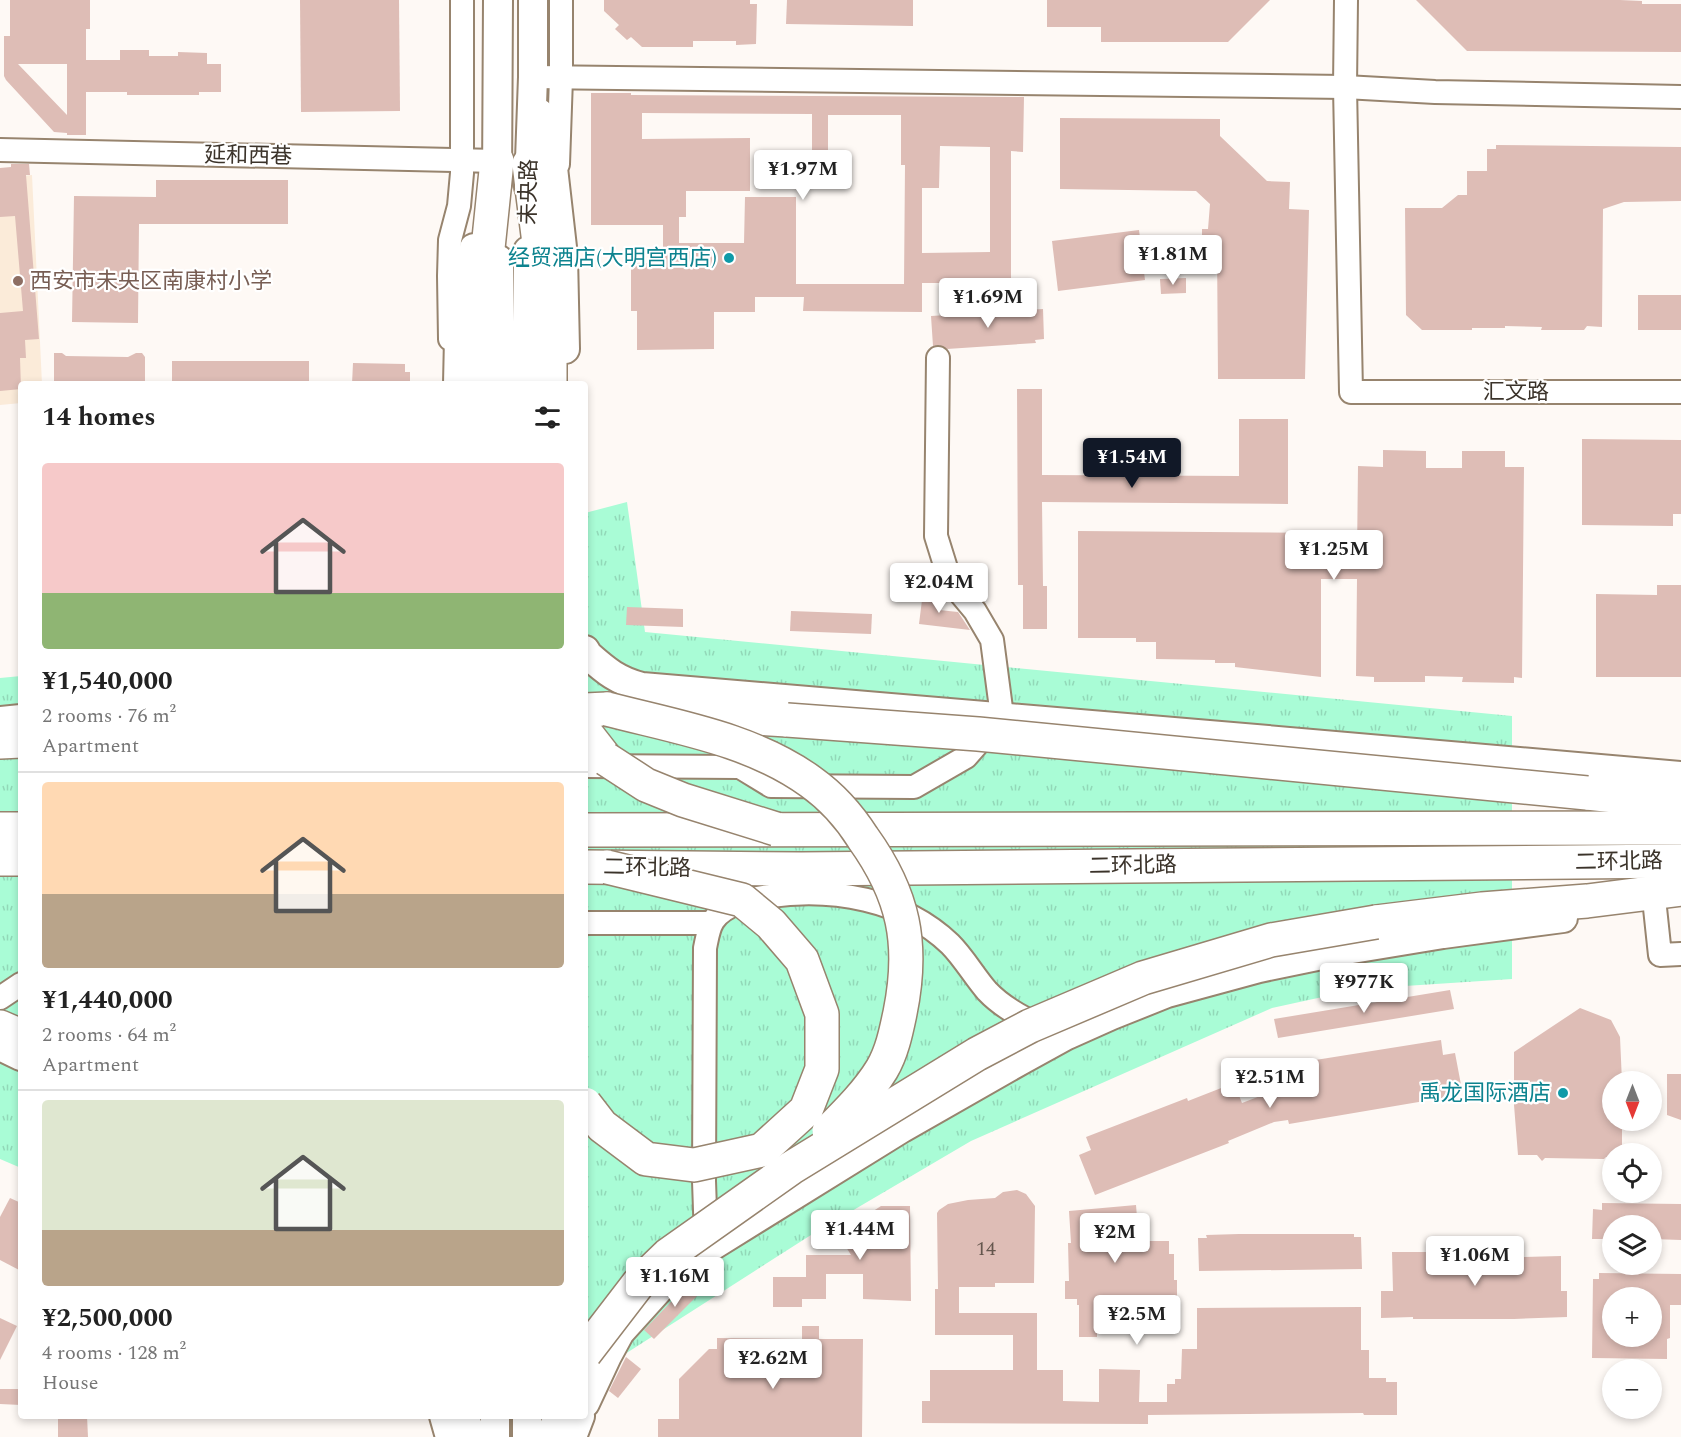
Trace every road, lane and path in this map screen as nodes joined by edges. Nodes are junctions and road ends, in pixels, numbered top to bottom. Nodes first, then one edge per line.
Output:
1 (462, 0) edge
2 (498, 0) edge
3 (532, 0) edge
4 (561, 0) edge
5 (1346, 0) edge
6 (561, 78) junction
7 (533, 85) junction
8 (1345, 87) junction
9 (1681, 97) edge
10 (0, 150) edge
11 (482, 161) junction
12 (529, 164) junction
13 (557, 198) junction
14 (938, 358) dead end
15 (457, 381) edge
16 (478, 381) edge
17 (501, 381) edge
18 (528, 381) edge
19 (550, 381) edge
20 (565, 381) edge
21 (1681, 392) edge
22 (588, 655) edge
23 (1002, 716) junction
24 (592, 717) edge
25 (18, 720) edge
26 (0, 721) edge
27 (18, 741) edge
28 (0, 742) edge
29 (588, 766) edge
30 (1681, 776) edge
31 (1681, 803) edge
32 (1681, 828) edge
33 (0, 829) edge
34 (18, 829) edge
35 (776, 829) junction
36 (588, 830) edge
37 (0, 859) edge
38 (18, 859) edge
39 (1681, 861) edge
40 (596, 867) edge
41 (1681, 889) edge
42 (1668, 906) edge
43 (588, 923) edge
44 (711, 923) junction
45 (1681, 954) edge
46 (18, 986) edge
47 (0, 998) edge
48 (0, 1027) edge
49 (18, 1035) edge
50 (1065, 1036) junction
51 (0, 1046) edge
52 (18, 1055) edge
53 (588, 1108) edge
54 (791, 1168) junction
55 (707, 1249) junction
56 (588, 1349) edge
57 (588, 1397) edge
58 (445, 1419) edge
59 (465, 1419) edge
60 (495, 1419) edge
61 (527, 1419) edge
62 (557, 1419) edge
63 (579, 1419) edge
64 (450, 1437) edge
65 (472, 1437) edge
66 (495, 1437) edge
67 (527, 1437) edge
68 (550, 1437) edge
69 (572, 1437) edge

1 - 11 street
2 - 11 main road, 未央路
3 - 7 main road, 未央路
4 - 6 street
5 - 8 street
6 - 7 street
6 - 8 street
6 - 13 street
7 - 12 main road, 未央路
7 - 13 main road
8 - 9 street
8 - 21 street, 汇文路
10 - 11 street, 延和西巷
11 - 15 main road
11 - 16 highway
11 - 17 main road, 未央路
12 - 18 main road, 未央路
12 - 19 highway
13 - 20 main road
14 - 23 street
22 - 23 main road
23 - 29 street
23 - 30 main road
24 - 31 highway, bridge
24 - 35 highway, bridge
24 - 54 highway, bridge
25 - 26 main road
27 - 28 highway
32 - 35 highway, 二环北路, bridge
33 - 34 highway
35 - 36 highway, 二环北路
37 - 38 highway
39 - 40 highway, 二环北路, bridge
40 - 53 highway, bridge
41 - 54 highway, bridge
42 - 45 street
42 - 50 main road
43 - 44 street
44 - 50 street
44 - 55 street
46 - 47 street
48 - 49 highway
50 - 55 main road
51 - 52 main road
54 - 56 highway, bridge
55 - 57 main road
58 - 64 main road
59 - 65 main road
60 - 66 main road
61 - 67 main road
62 - 68 main road
63 - 69 main road

